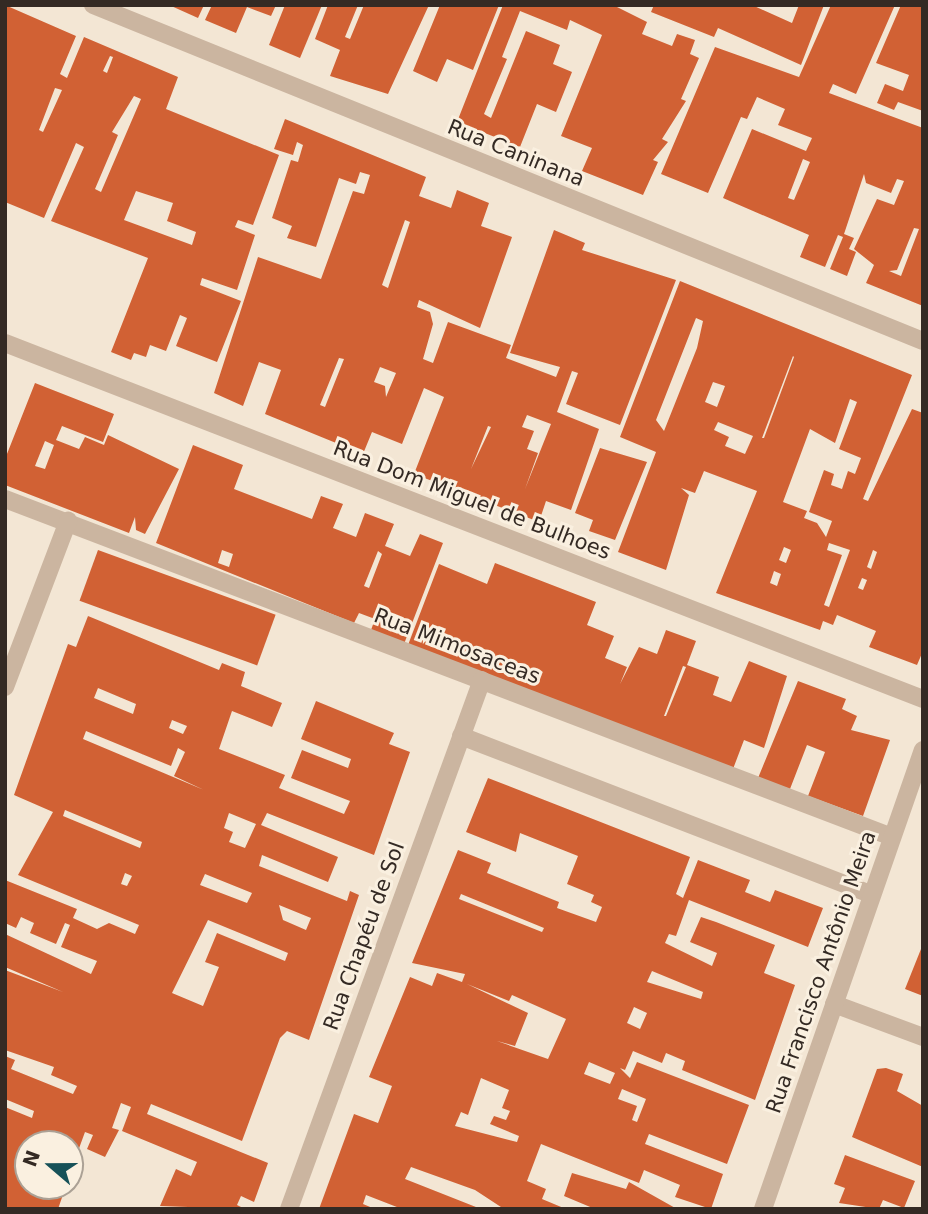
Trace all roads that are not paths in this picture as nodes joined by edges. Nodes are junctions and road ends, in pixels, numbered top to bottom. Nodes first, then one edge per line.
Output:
1 (93, 5) edge
2 (923, 341) edge
3 (5, 343) edge
4 (5, 499) edge
5 (68, 521) junction
6 (482, 680) junction
7 (5, 687) edge
8 (923, 699) edge
9 (461, 736) junction
10 (923, 750) edge
11 (891, 837) junction
12 (871, 894) junction
13 (834, 1004) junction
14 (923, 1037) edge
15 (289, 1209) edge
16 (763, 1209) edge

1 - 2 street, Rua Caninana
3 - 8 street, Rua Dom Miguel de Bulhoes
4 - 5 street, Rua Mimosaceas
5 - 6 street, Rua Mimosaceas
5 - 7 street
6 - 9 street, Rua Chapéu de Sol
6 - 11 street, Rua Mimosaceas
9 - 12 street
9 - 15 street, Rua Chapéu de Sol
10 - 11 street, Rua Francisco Antônio Meira
11 - 12 street, Rua Francisco Antônio Meira
12 - 13 street, Rua Francisco Antônio Meira
13 - 14 street
13 - 16 street, Rua Francisco Antônio Meira

